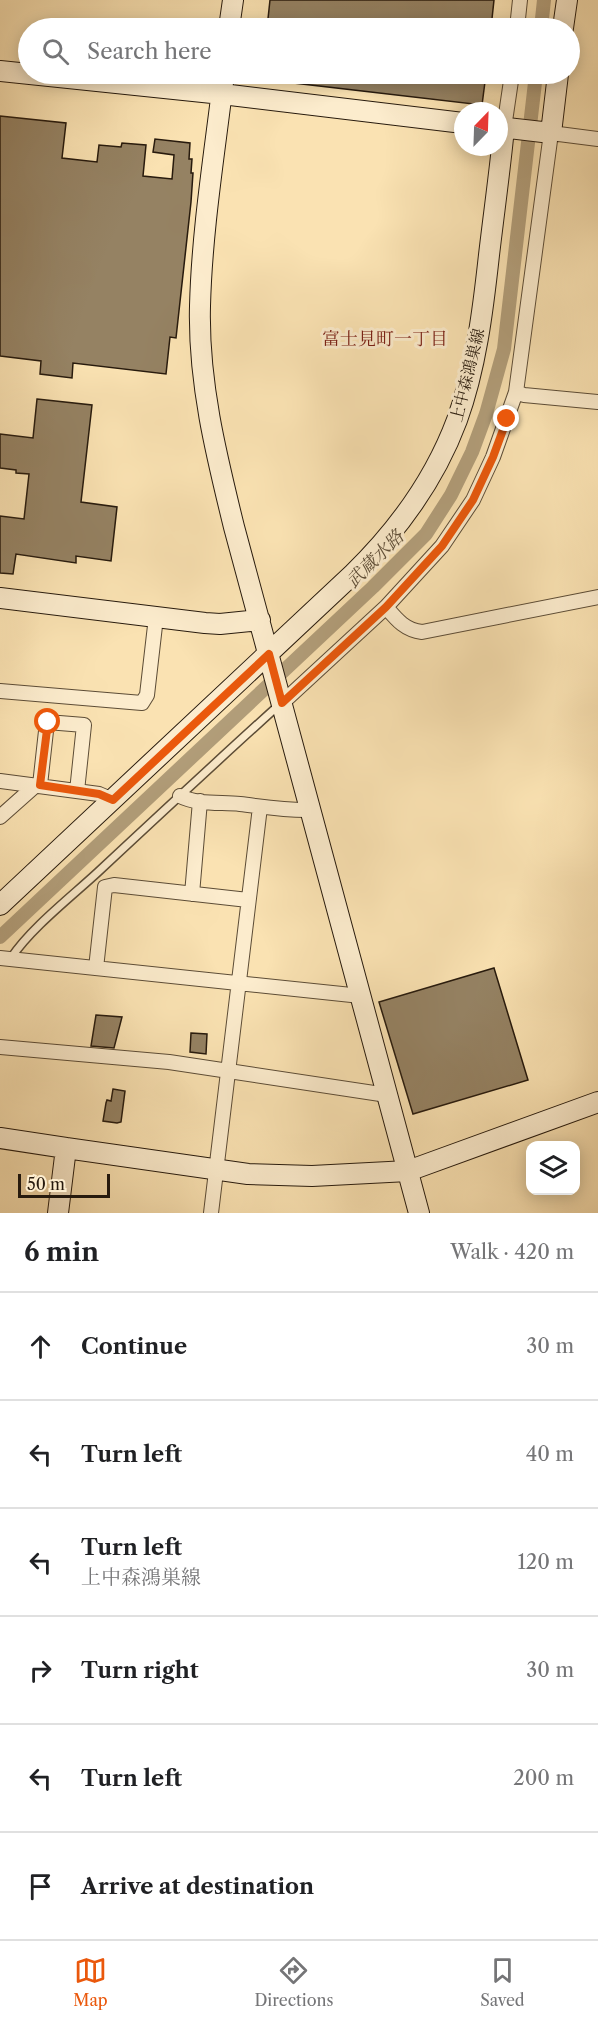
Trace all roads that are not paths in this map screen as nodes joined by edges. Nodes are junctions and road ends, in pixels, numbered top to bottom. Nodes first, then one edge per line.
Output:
1 (232, 0) edge
2 (520, 0) edge
3 (567, 0) edge
4 (230, 18) edge
5 (518, 18) edge
6 (564, 18) edge
7 (0, 71) edge
8 (18, 73) edge
9 (125, 84) edge
10 (223, 84) edge
11 (511, 84) edge
12 (556, 84) edge
13 (222, 94) junction
14 (508, 110) edge
15 (454, 122) edge
16 (508, 128) edge
17 (546, 132) junction
18 (598, 139) edge
19 (502, 156) edge
20 (516, 392) junction
21 (598, 402) edge
22 (598, 597) edge
23 (0, 598) edge
24 (386, 607) junction
25 (156, 617) junction
26 (260, 620) junction
27 (271, 660) junction
28 (0, 691) edge
29 (280, 697) junction
30 (0, 781) edge
31 (38, 785) junction
32 (77, 791) junction
33 (180, 796) junction
34 (113, 800) junction
35 (200, 801) junction
36 (260, 807) junction
37 (312, 810) junction
38 (0, 817) edge
39 (192, 894) junction
40 (248, 900) junction
41 (0, 905) edge
42 (3, 959) edge
43 (96, 969) junction
44 (239, 983) junction
45 (361, 996) junction
46 (0, 1047) edge
47 (228, 1072) junction
48 (387, 1095) junction
49 (598, 1102) edge
50 (0, 1138) edge
51 (66, 1148) junction
52 (216, 1170) junction
53 (408, 1171) junction
54 (58, 1213) edge
55 (212, 1213) edge
56 (419, 1213) edge

1 - 4 street
2 - 5 street
3 - 6 street
7 - 8 street
9 - 13 street
10 - 13 street
11 - 14 street
12 - 17 street
13 - 15 street
13 - 26 street
16 - 17 street
17 - 18 street
17 - 20 street
19 - 27 street, 上中森鴻巣線
20 - 21 street
20 - 24 street
22 - 24 street
23 - 25 street
24 - 29 street
25 - 26 street
25 - 28 street
26 - 27 street
27 - 29 street
27 - 34 street, 上中森鴻巣線
29 - 33 lane
29 - 37 street
30 - 31 street
31 - 32 street
31 - 32 street
31 - 38 street
32 - 34 street
33 - 35 street
33 - 42 lane
34 - 41 street, 上中森鴻巣線
35 - 36 street
35 - 39 street
36 - 37 street
36 - 40 street
37 - 45 street
39 - 40 street
39 - 43 street
40 - 44 street
42 - 43 street
43 - 44 street
44 - 45 street
44 - 47 street
45 - 48 street
46 - 47 street
47 - 48 street
47 - 52 street
48 - 53 street
49 - 53 street
50 - 51 street
51 - 52 street
51 - 54 street
52 - 53 street
52 - 55 street
53 - 56 street

